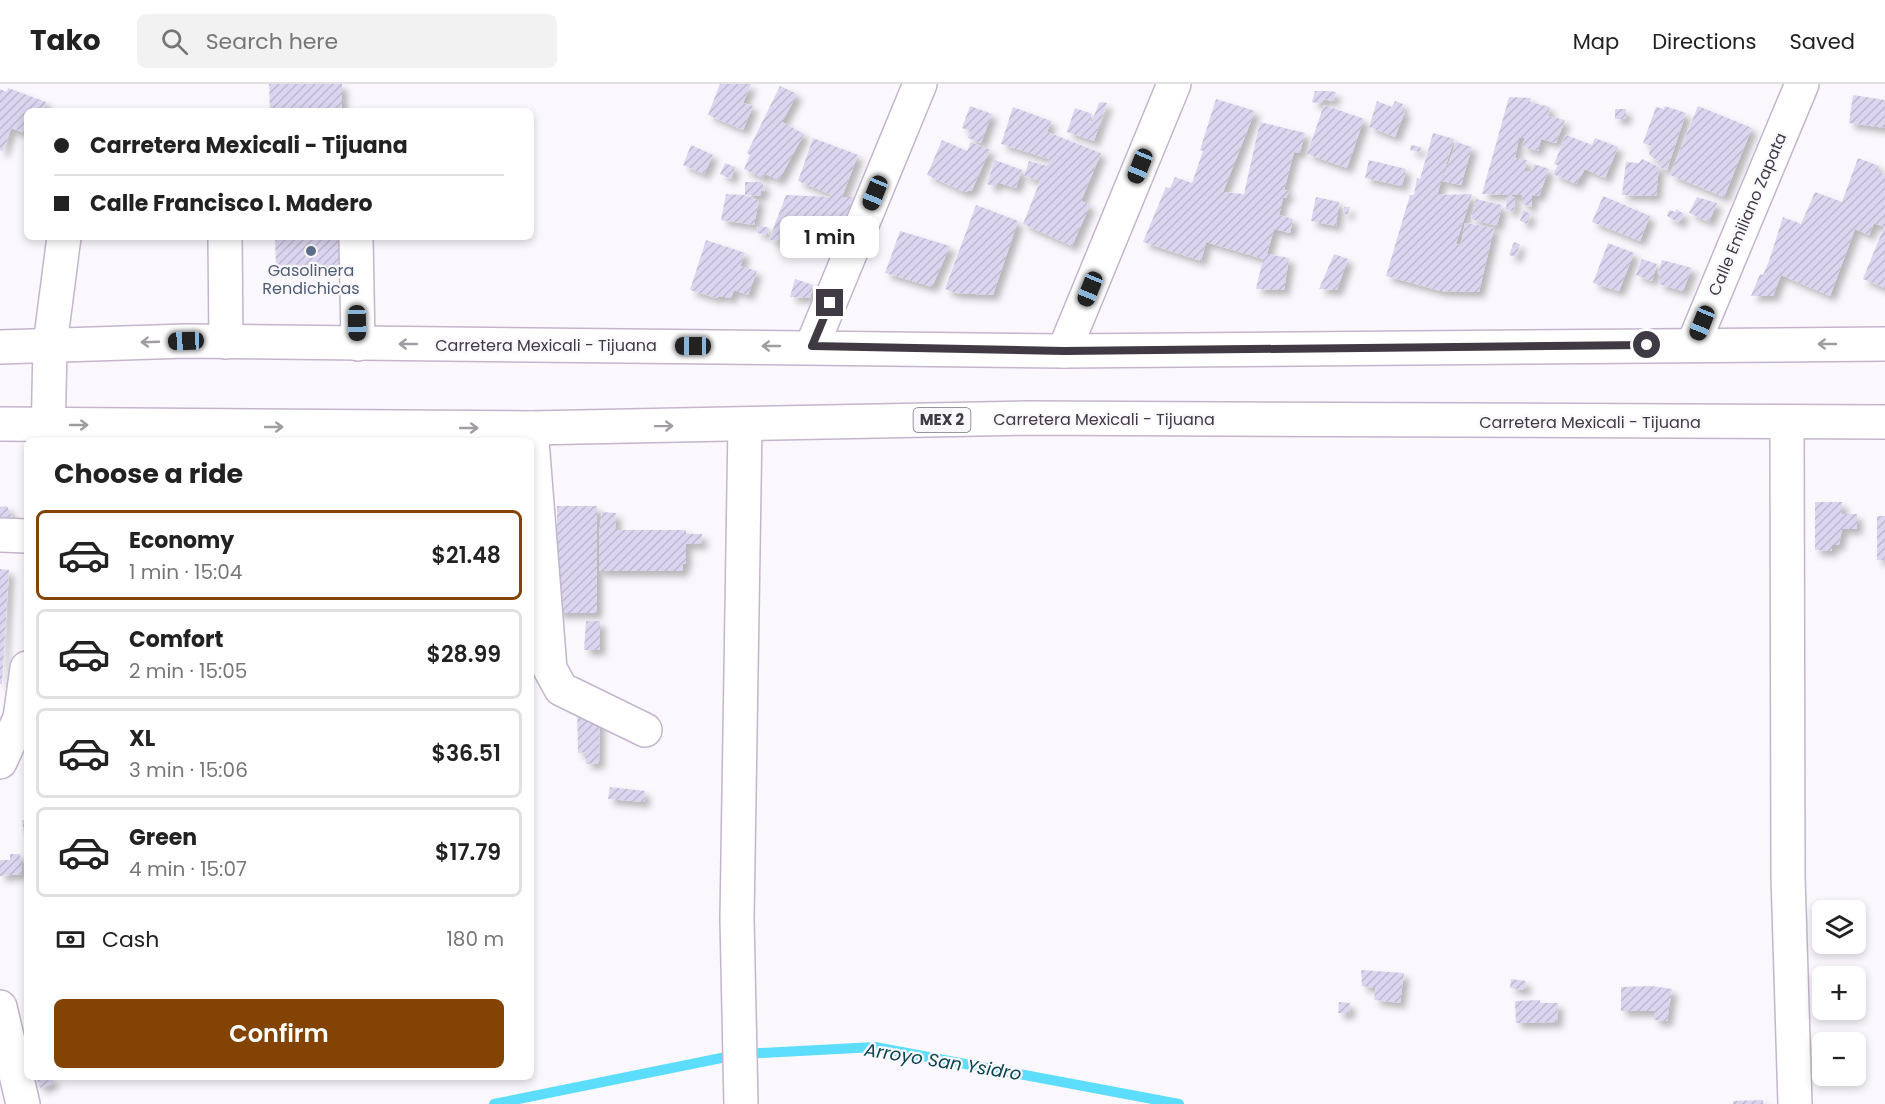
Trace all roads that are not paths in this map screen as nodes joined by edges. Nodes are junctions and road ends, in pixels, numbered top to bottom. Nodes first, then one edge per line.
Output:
1 (920, 84) edge
2 (1174, 84) edge
3 (1802, 84) edge
4 (64, 240) edge
5 (225, 240) edge
6 (356, 240) edge
7 (226, 342) junction
8 (357, 344) junction
9 (1885, 344) edge
10 (50, 345) junction
11 (1693, 345) junction
12 (812, 346) junction
13 (0, 347) edge
14 (1064, 351) junction
15 (1885, 422) edge
16 (1787, 423) junction
17 (0, 424) edge
18 (745, 425) junction
19 (531, 428) junction
20 (48, 433) edge
21 (532, 438) edge
22 (534, 466) edge
23 (0, 535) edge
24 (24, 536) edge
25 (24, 689) edge
26 (645, 730) dead end
27 (0, 762) edge
28 (0, 1007) edge
29 (23, 1104) edge
30 (741, 1104) edge
31 (1795, 1104) edge

1 - 12 main road
2 - 14 main road
3 - 11 main road, Calle Emiliano Zapata
4 - 10 main road
5 - 7 main road
6 - 8 main road
7 - 8 main road, Carretera Mexicali - Tijuana
7 -> 10 main road, Carretera Mexicali - Tijuana
12 -> 8 main road, Carretera Mexicali - Tijuana
9 -> 11 main road, Carretera Mexicali - Tijuana
10 - 13 main road, Carretera Mexicali - Tijuana
10 - 20 main road
11 - 14 main road, Carretera Mexicali - Tijuana
12 - 14 main road, Carretera Mexicali - Tijuana
15 - 16 main road, Carretera Mexicali - Tijuana / MEX 2
16 - 18 main road, Carretera Mexicali - Tijuana / MEX 2
16 - 31 main road
17 - 20 main road, Carretera Mexicali - Tijuana / MEX 2
19 -> 18 main road, Carretera Mexicali - Tijuana / MEX 2
18 - 30 main road
20 -> 19 main road, Carretera Mexicali - Tijuana / MEX 2
19 - 21 main road
22 - 26 main road
23 - 24 main road
25 - 27 main road
28 - 29 main road

